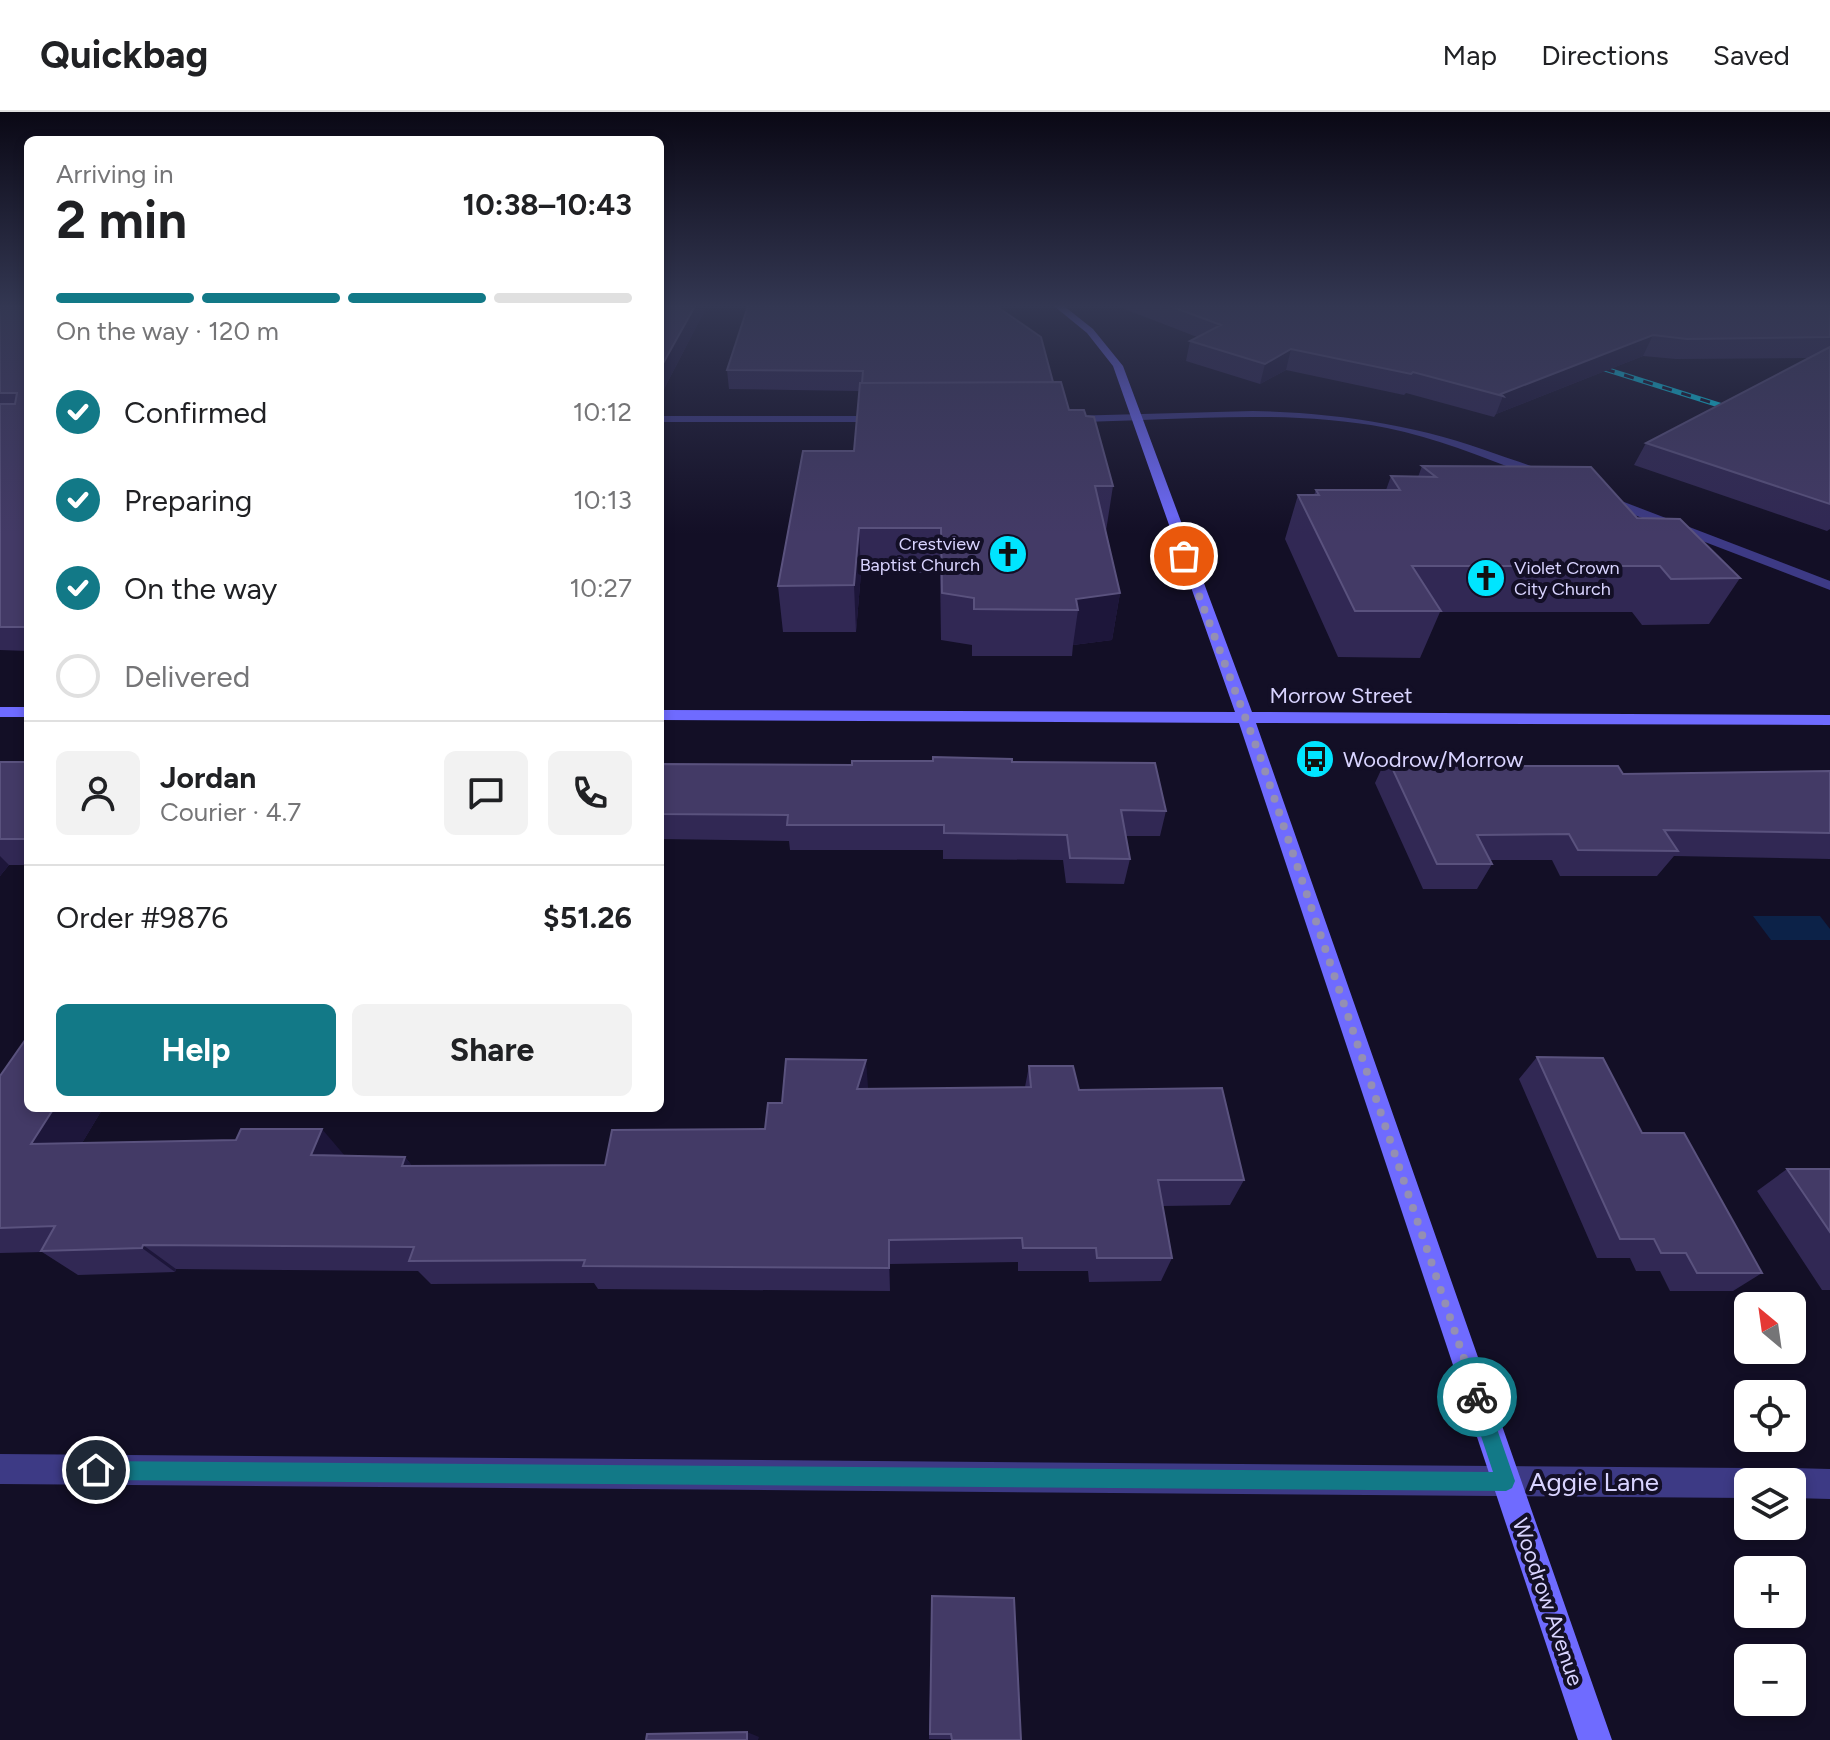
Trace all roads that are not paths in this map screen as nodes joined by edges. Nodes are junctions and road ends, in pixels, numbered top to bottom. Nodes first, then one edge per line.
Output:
1 (1123, 382) edge
2 (664, 419) edge
3 (893, 419) edge
4 (1048, 419) edge
5 (1135, 419) junction
6 (1556, 481) edge
7 (1600, 498) edge
8 (1830, 586) edge
9 (0, 712) edge
10 (24, 712) edge
11 (664, 715) edge
12 (1243, 717) junction
13 (1830, 720) edge
14 (0, 1469) edge
15 (1506, 1481) junction
16 (1734, 1483) edge
17 (1806, 1483) edge
18 (1830, 1484) edge
19 (1595, 1740) edge

1 - 5 street, Woodrow Avenue
2 - 3 street
4 - 5 street
5 - 6 street
5 - 12 street, Woodrow Avenue
7 - 8 street
9 - 10 street
11 - 12 street, Morrow Street
12 - 13 street, Morrow Street
12 - 15 street, Woodrow Avenue
14 - 15 street, Aggie Lane
15 - 16 street, Aggie Lane
15 - 19 street, Woodrow Avenue
17 - 18 street

